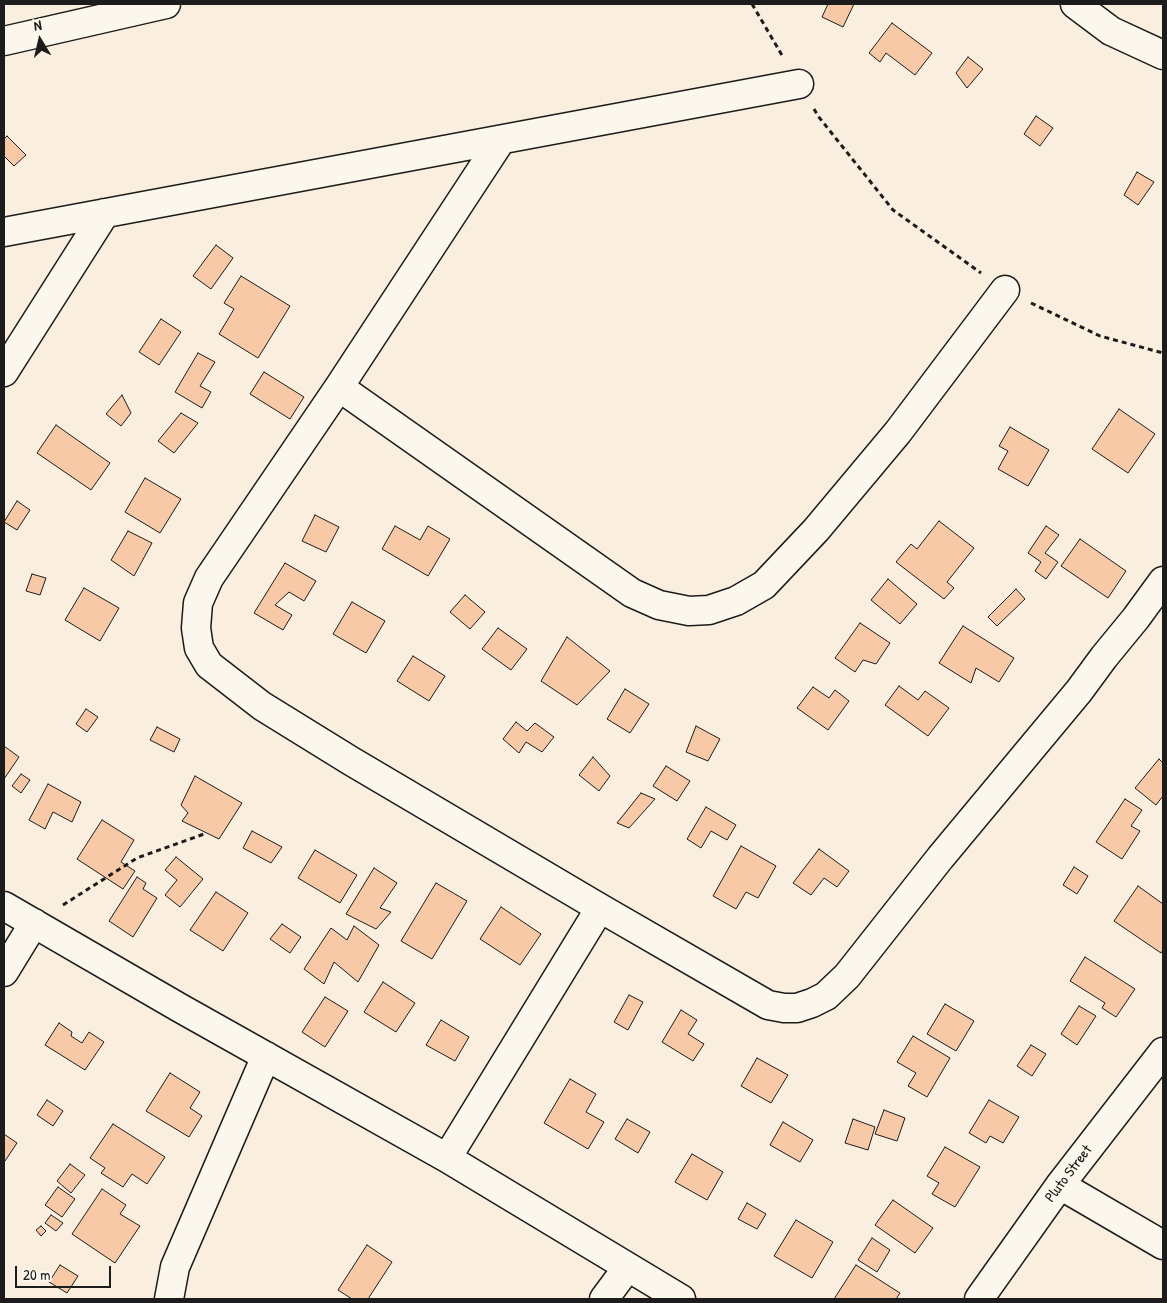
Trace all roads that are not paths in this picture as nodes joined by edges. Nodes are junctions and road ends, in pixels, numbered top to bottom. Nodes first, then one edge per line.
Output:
1 (166, 4) edge
2 (1075, 4) edge
3 (4, 41) edge
4 (1163, 55) edge
5 (800, 84) road end
6 (501, 140) junction
7 (106, 213) junction
8 (4, 232) edge
9 (1005, 290) road end
10 (4, 372) edge
11 (339, 387) junction
12 (1163, 581) edge
13 (4, 906) edge
14 (600, 908) junction
15 (34, 923) junction
16 (4, 972) edge
17 (1163, 1052) edge
18 (266, 1056) junction
19 (447, 1158) junction
20 (1060, 1185) junction
21 (1163, 1245) edge
22 (627, 1268) junction
23 (169, 1299) edge
24 (604, 1299) edge
25 (681, 1299) edge
26 (979, 1299) edge

1 - 3 street
2 - 4 street
5 - 6 street
6 - 7 street
6 - 11 street
7 - 8 street
7 - 10 street
9 - 11 street
11 - 14 street
12 - 14 street
13 - 15 street
14 - 19 street
15 - 16 street
15 - 18 street
17 - 20 street, Pluto Street
18 - 19 street
18 - 23 street
19 - 22 street
20 - 21 street
20 - 26 street, Pluto Street
22 - 24 street
22 - 25 street

